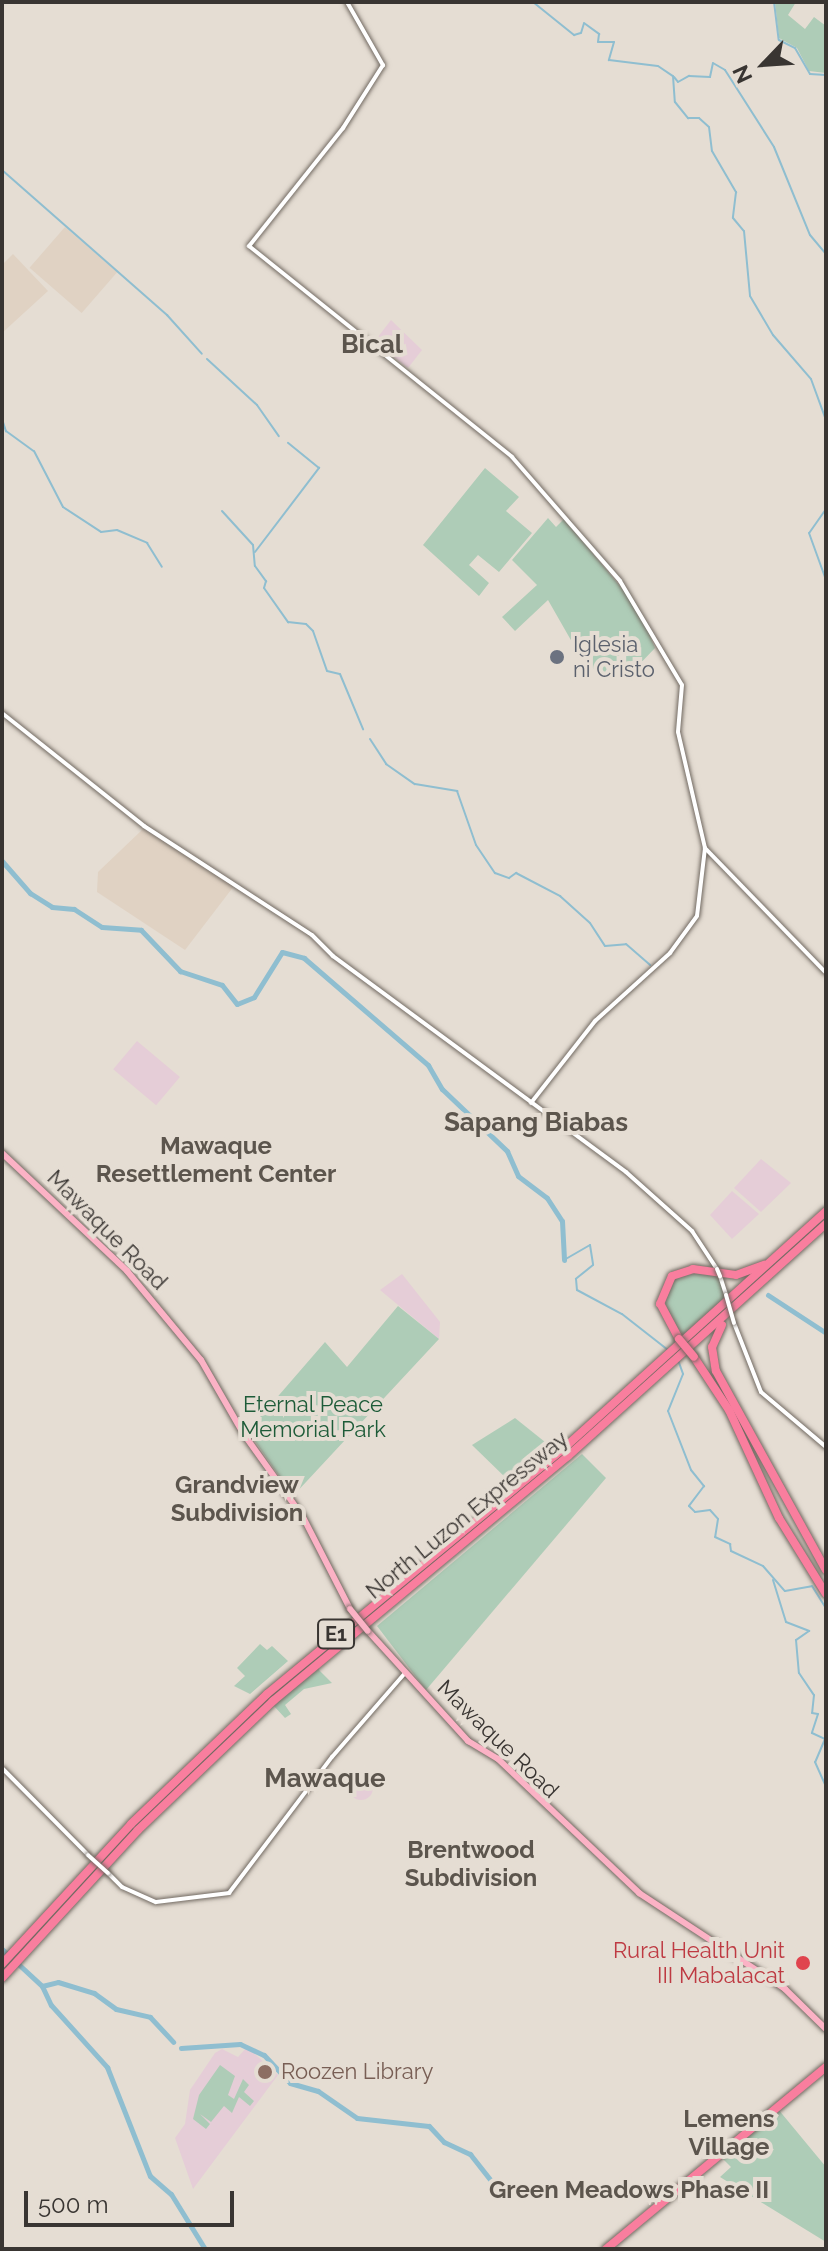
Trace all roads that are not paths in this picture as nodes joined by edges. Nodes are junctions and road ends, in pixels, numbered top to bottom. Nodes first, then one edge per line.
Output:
1 (347, 2) edge
2 (2, 713) edge
3 (705, 848) junction
4 (826, 973) edge
5 (531, 1103) junction
6 (2, 1153) edge
7 (826, 1211) edge
8 (826, 1224) edge
9 (779, 1256) junction
10 (735, 1309) junction
11 (686, 1348) junction
12 (826, 1447) edge
13 (762, 1457) junction
14 (796, 1510) junction
15 (779, 1518) junction
16 (826, 1570) edge
17 (826, 1594) edge
18 (405, 1673) junction
19 (2, 1768) edge
20 (34, 1935) junction
21 (2, 1964) edge
22 (2, 1977) edge
23 (826, 2029) edge
24 (826, 2064) edge
25 (606, 2249) edge

1 - 3 street
2 - 5 street
3 - 4 street
3 - 5 street
5 - 12 street, bridge
6 - 18 main road, Mawaque Road, bridge
7 - 9 highway, North Luzon Expressway / E1
8 - 10 highway, North Luzon Expressway / E1
9 - 11 highway, North Luzon Expressway / E1
9 - 11 highway, E1
10 - 11 highway, North Luzon Expressway / E1
10 - 13 highway, E1
11 - 13 highway
11 - 15 highway, E1
11 - 20 highway, North Luzon Expressway / E1
13 - 14 highway, E1
14 - 15 highway
14 - 16 highway, E1
15 - 17 highway, E1
18 - 19 street, bridge
18 - 23 main road, Mawaque Road
20 - 21 highway, North Luzon Expressway / E1
20 - 22 highway, North Luzon Expressway / E1
24 - 25 highway

